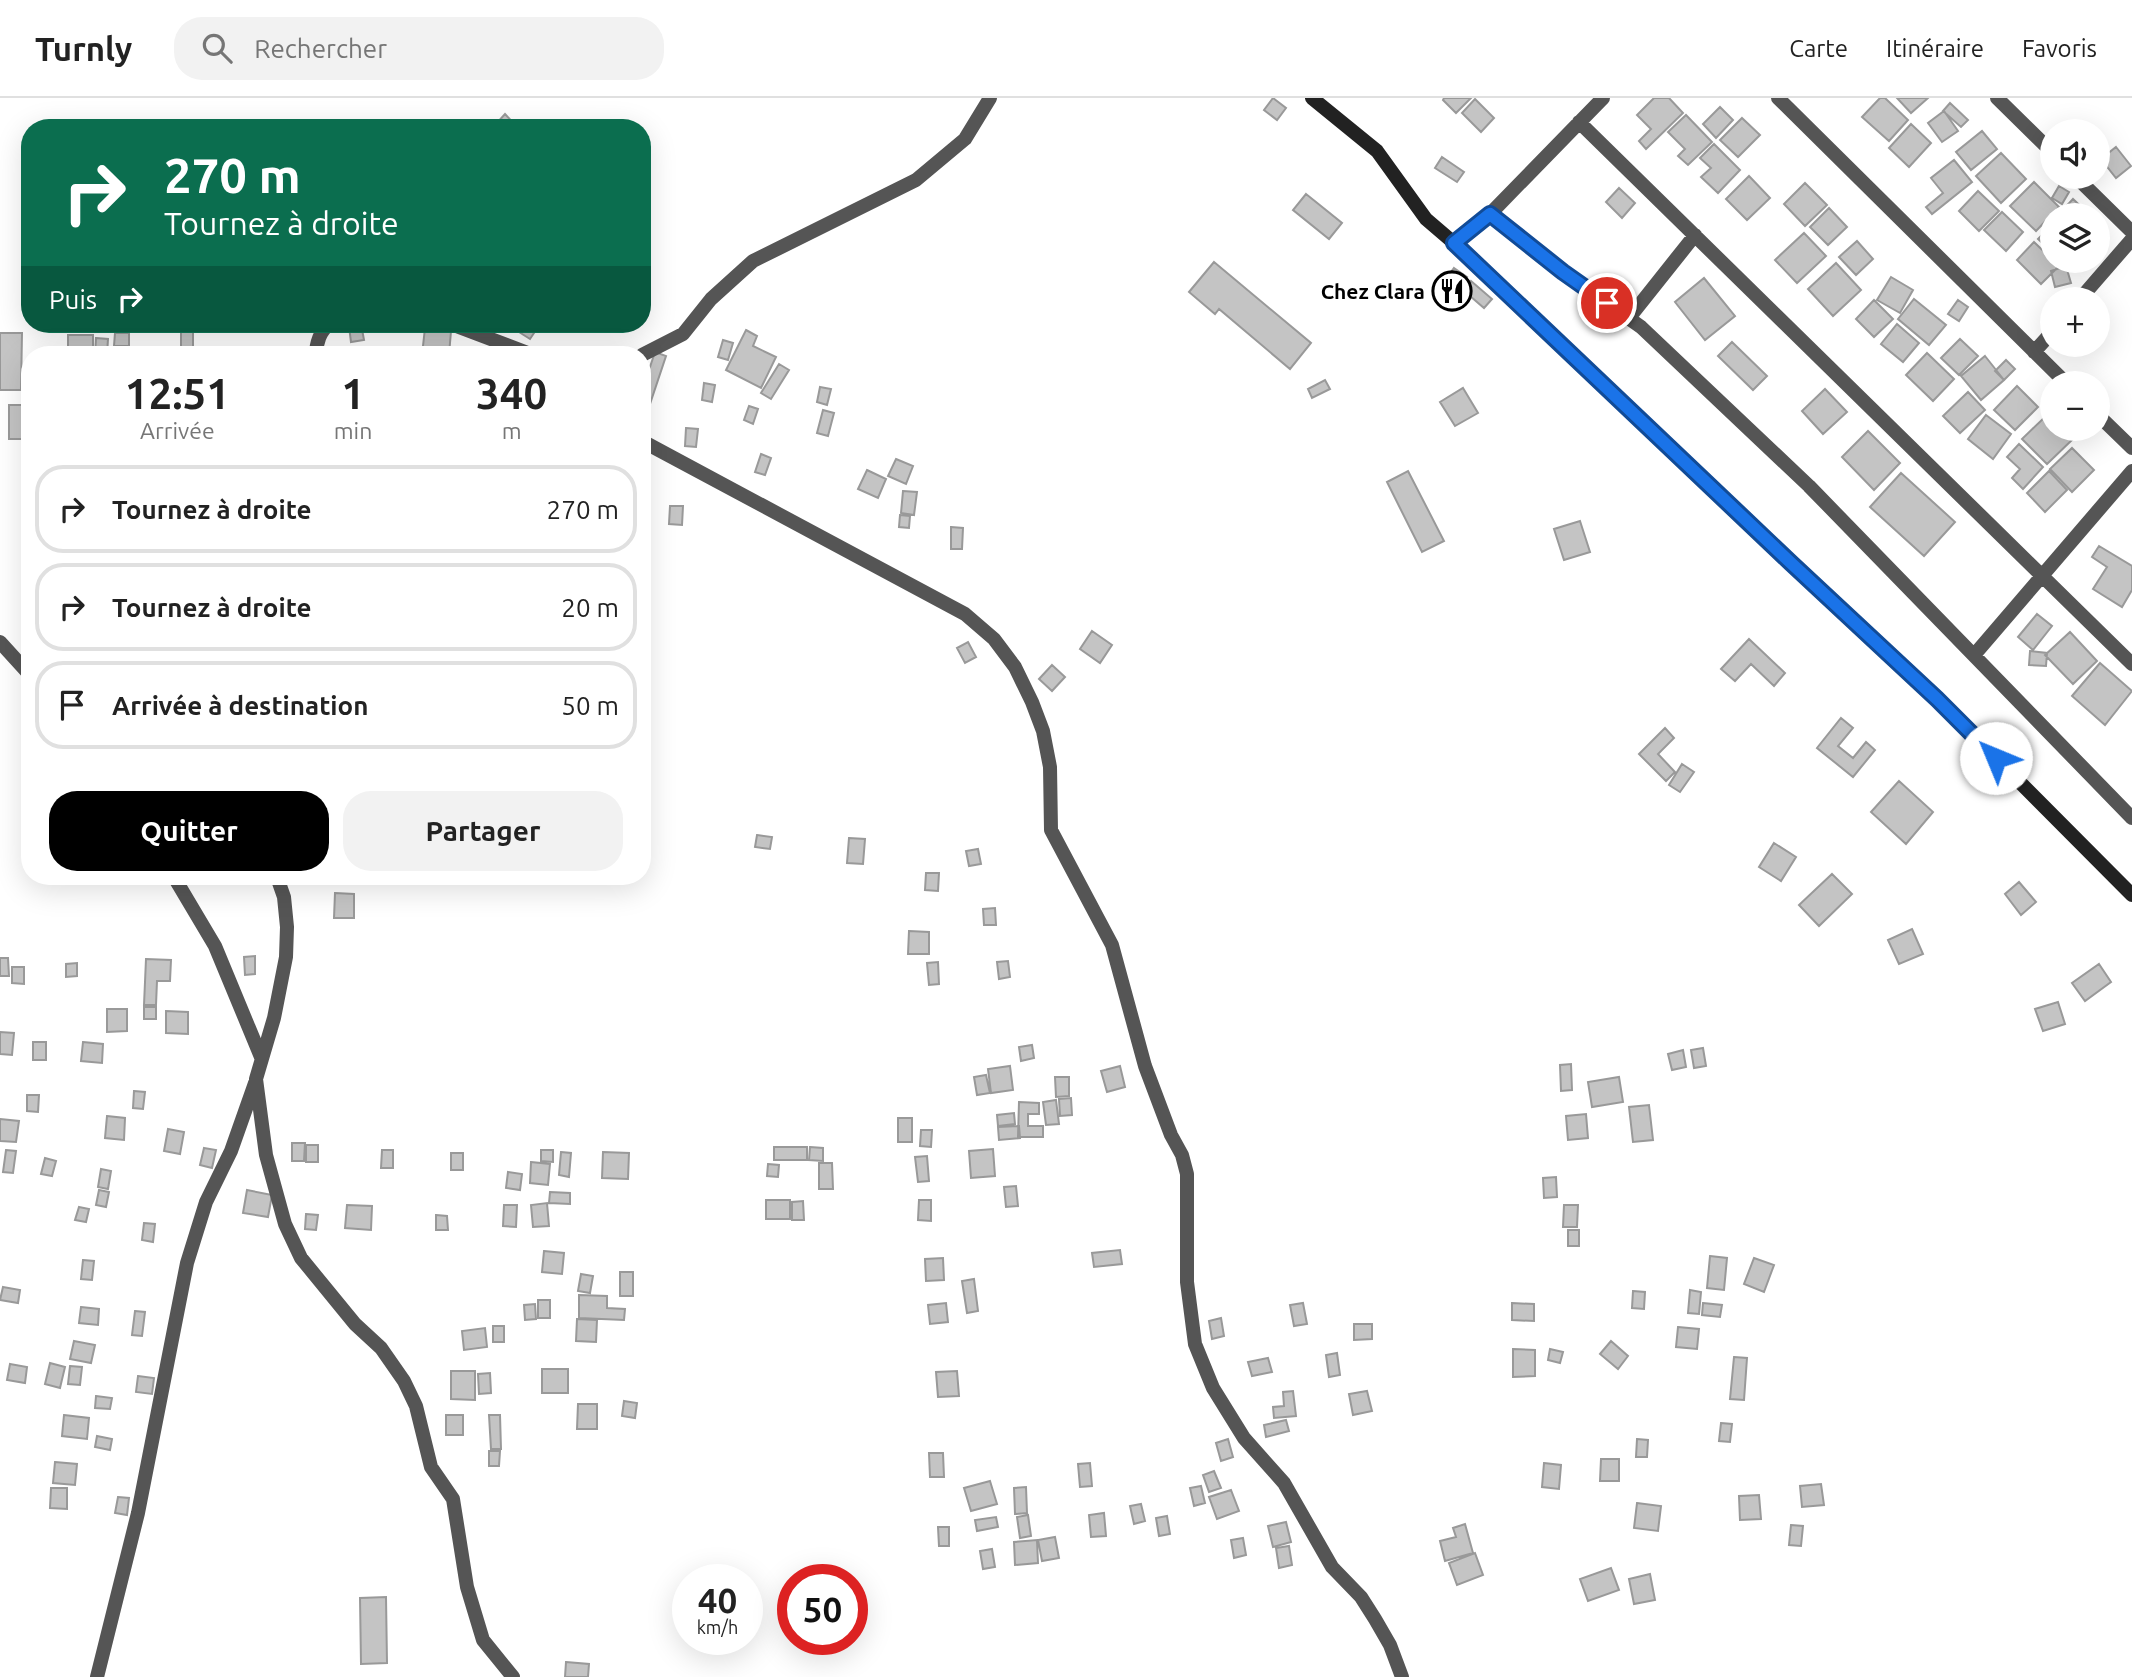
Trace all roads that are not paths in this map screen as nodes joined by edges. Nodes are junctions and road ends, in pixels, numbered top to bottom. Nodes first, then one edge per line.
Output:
1 (990, 98) edge
2 (1312, 98) edge
3 (1602, 98) edge
4 (1778, 98) edge
5 (1997, 98) edge
6 (1579, 122) junction
7 (2040, 140) edge
8 (2088, 189) edge
9 (1490, 214) junction
10 (2132, 232) edge
11 (1695, 235) junction
12 (2132, 239) edge
13 (1454, 243) junction
14 (2090, 287) edge
15 (1629, 318) junction
16 (474, 333) edge
17 (499, 343) junction
18 (503, 346) edge
19 (508, 346) edge
20 (2040, 346) edge
21 (651, 350) edge
22 (2035, 352) junction
23 (2054, 371) edge
24 (2110, 427) edge
25 (651, 446) edge
26 (2132, 449) edge
27 (2132, 471) edge
28 (2042, 576) junction
29 (0, 642) edge
30 (1975, 654) junction
31 (2132, 664) edge
32 (21, 665) edge
33 (2132, 818) edge
34 (179, 885) edge
35 (280, 885) edge
36 (2132, 895) edge
37 (261, 1057) junction
38 (256, 1079) junction
39 (97, 1677) edge
40 (513, 1677) edge
41 (1402, 1677) edge

1 - 21 street
2 - 13 main road
3 - 6 street
4 - 22 street
5 - 7 street
6 - 9 street
6 - 11 street
8 - 10 street
9 - 13 street
9 - 15 street
11 - 15 street
11 - 28 street
12 - 14 street
13 - 36 main road
15 - 30 street
16 - 17 street
17 - 18 street
17 - 19 street
20 - 22 street
22 - 23 street
24 - 26 street
25 - 41 street
27 - 28 street
28 - 30 street
28 - 31 street
29 - 32 street
30 - 33 street
34 - 37 street
35 - 37 street
37 - 38 street
38 - 39 street
38 - 40 street

